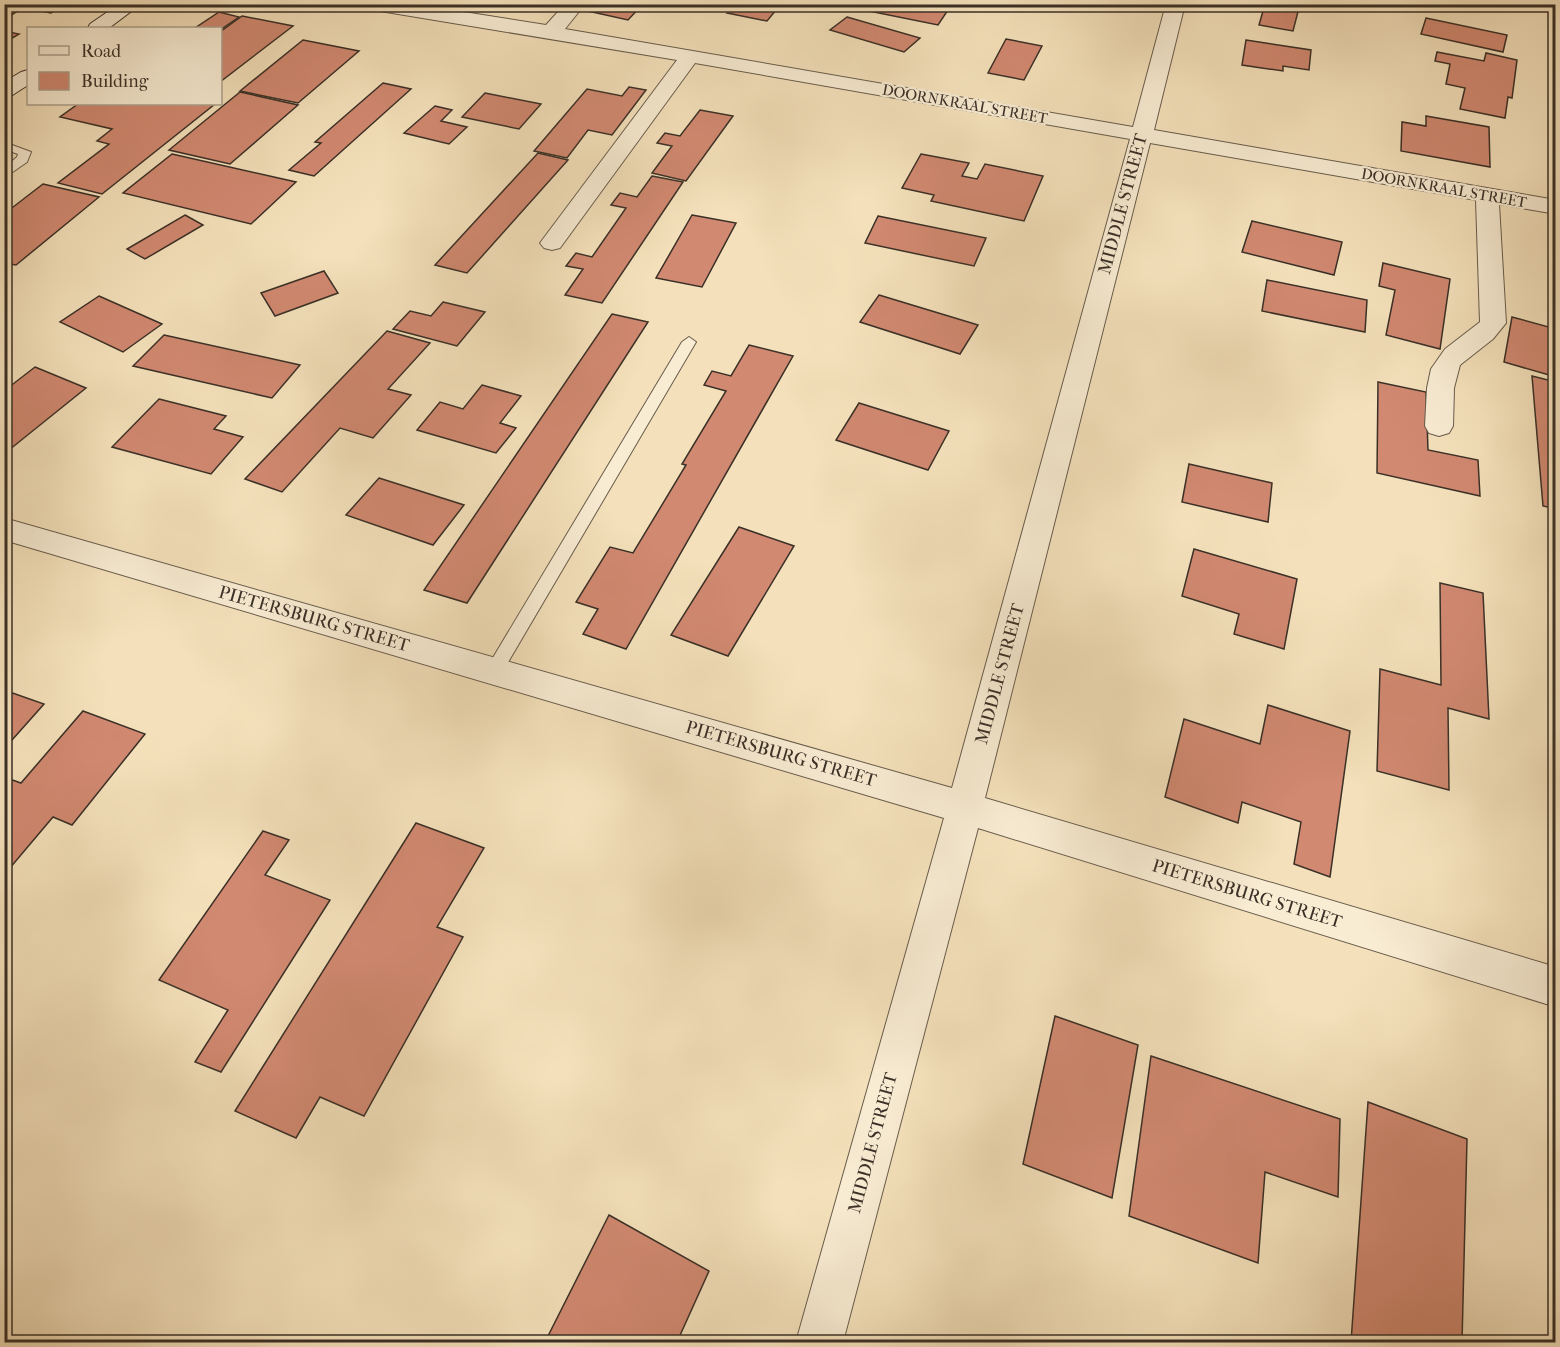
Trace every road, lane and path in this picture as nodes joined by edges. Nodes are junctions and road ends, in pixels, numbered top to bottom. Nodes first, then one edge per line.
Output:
1 (132, 4) edge
2 (374, 4) edge
3 (576, 4) edge
4 (1176, 4) edge
5 (98, 27) edge
6 (551, 32) junction
7 (690, 57) junction
8 (27, 77) edge
9 (4, 92) edge
10 (1142, 134) junction
11 (4, 145) edge
12 (4, 174) edge
13 (1486, 195) junction
14 (1556, 207) edge
15 (552, 243) dead end
16 (689, 342) dead end
17 (1439, 426) dead end
18 (4, 529) edge
19 (494, 671) junction
20 (965, 808) junction
21 (1556, 987) edge
22 (819, 1342) edge

1 - 5 street
2 - 6 street, DOORNKRAAL STREET
3 - 6 street
4 - 10 street, MIDDLE STREET
6 - 7 street, DOORNKRAAL STREET
7 - 10 street, DOORNKRAAL STREET
7 - 15 street
8 - 9 street
10 - 13 street, DOORNKRAAL STREET
10 - 20 street, MIDDLE STREET
11 - 12 lane
13 - 14 street, DOORNKRAAL STREET
13 - 17 street
16 - 19 lane
18 - 19 street, PIETERSBURG STREET
19 - 20 street, PIETERSBURG STREET
20 - 21 street, PIETERSBURG STREET
20 - 22 street, MIDDLE STREET

